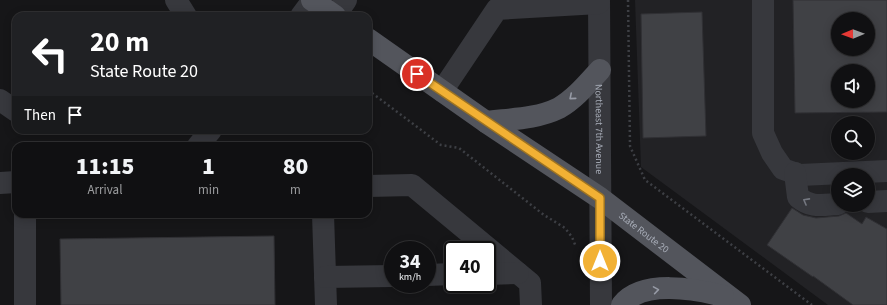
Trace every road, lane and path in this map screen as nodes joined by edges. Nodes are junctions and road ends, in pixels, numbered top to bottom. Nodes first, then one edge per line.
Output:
1 (176, 0) edge
2 (312, 0) edge
3 (346, 0) edge
4 (628, 0) edge
5 (763, 0) edge
6 (599, 2) edge
7 (184, 12) edge
8 (304, 12) edge
9 (329, 12) edge
10 (338, 12) edge
11 (372, 42) edge
12 (600, 70) junction
13 (442, 91) junction
14 (372, 93) edge
15 (0, 100) edge
16 (12, 108) edge
17 (486, 122) junction
18 (208, 134) edge
19 (201, 142) edge
20 (887, 171) edge
21 (795, 173) junction
22 (12, 182) edge
23 (0, 183) edge
24 (372, 186) edge
25 (600, 198) junction
26 (887, 201) edge
27 (875, 202) edge
28 (831, 204) edge
29 (25, 218) edge
30 (323, 218) edge
31 (577, 251) dead end
32 (518, 273) junction
33 (496, 274) edge
34 (384, 276) edge
35 (325, 277) junction
36 (736, 302) edge
37 (25, 305) edge
38 (326, 305) edge
39 (531, 305) edge
40 (600, 305) edge
41 (622, 305) edge
42 (812, 305) edge

1 - 7 street
2 - 8 street
2 - 9 main road
3 - 10 street
4 - 42 path
5 - 21 street
6 - 12 street, Northeast 7th Avenue
6 - 13 street
11 - 13 main road, State Route 20
12 -> 17 main road
12 - 25 street, Northeast 7th Avenue
13 - 17 main road, State Route 20
14 - 31 path
15 - 16 street
17 - 25 main road, State Route 20
18 - 19 street
20 - 21 street
28 -> 21 street
22 - 23 street
24 - 32 street
25 - 36 main road, State Route 20
25 - 40 street, Northeast 7th Avenue
26 - 27 street
29 - 37 street
30 - 35 street
32 - 33 street
32 - 39 street
34 - 35 street
35 - 38 street
41 -> 36 main road

